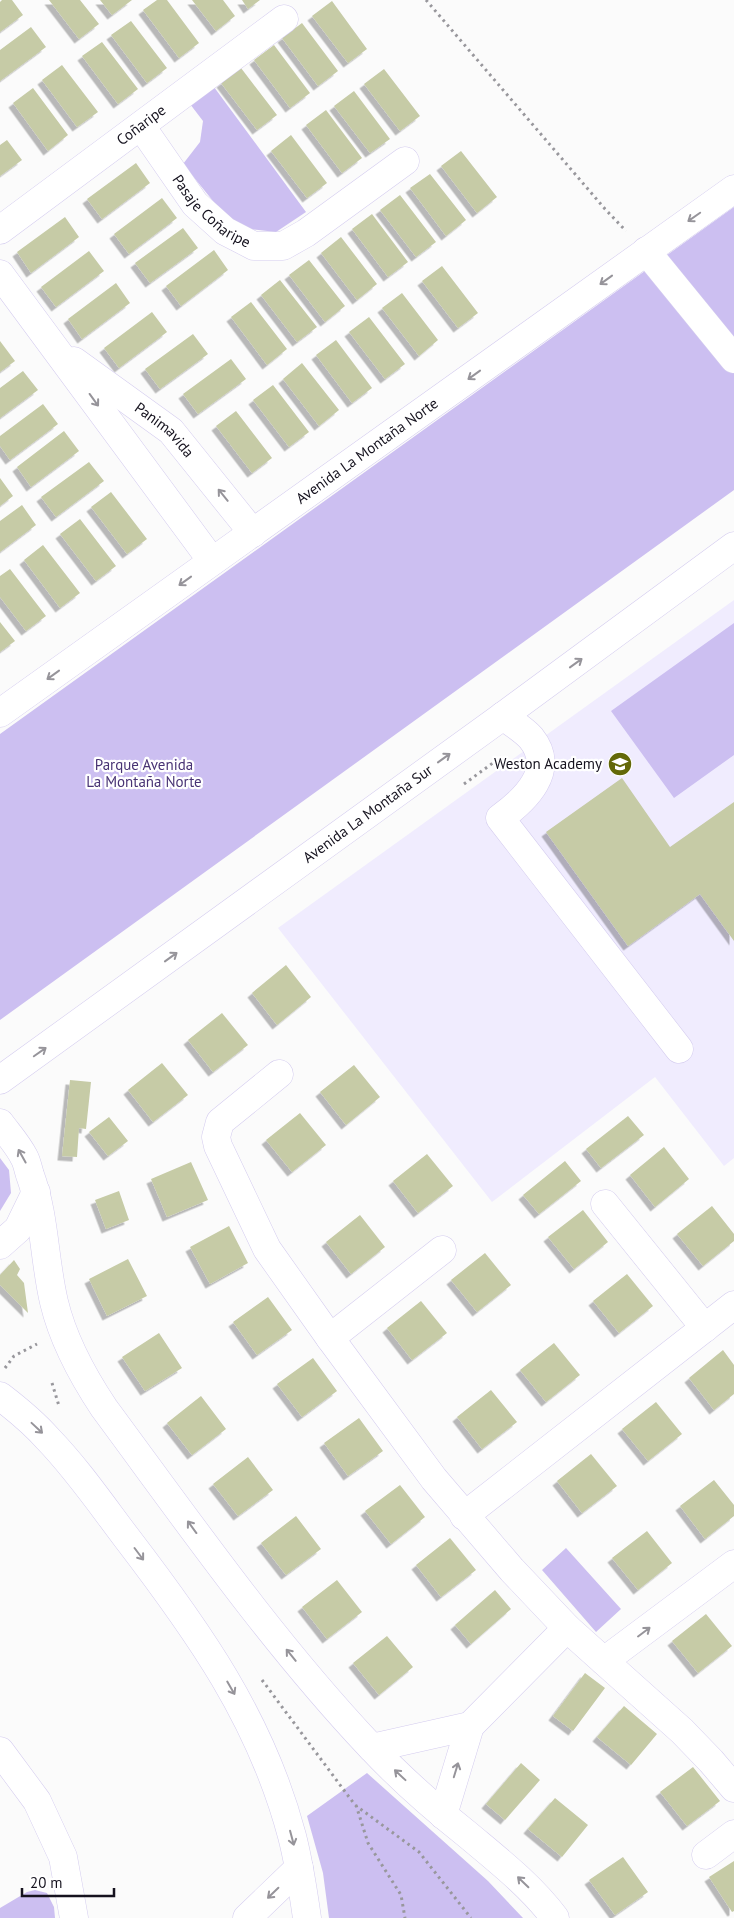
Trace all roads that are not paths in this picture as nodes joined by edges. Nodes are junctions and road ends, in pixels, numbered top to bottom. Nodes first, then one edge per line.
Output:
1 (284, 19) dead end
2 (141, 126) junction
3 (405, 161) dead end
4 (734, 189) edge
5 (0, 230) edge
6 (646, 251) junction
7 (0, 274) edge
8 (54, 347) junction
9 (734, 358) edge
10 (253, 534) junction
11 (734, 546) edge
12 (212, 561) junction
13 (0, 713) edge
14 (503, 716) junction
15 (679, 1048) dead end
16 (279, 1074) dead end
17 (0, 1080) edge
18 (0, 1123) edge
19 (36, 1192) junction
20 (605, 1204) dead end
21 (0, 1245) edge
22 (442, 1250) dead end
23 (734, 1306) edge
24 (706, 1328) junction
25 (330, 1338) junction
26 (0, 1396) edge
27 (464, 1516) junction
28 (734, 1564) edge
29 (567, 1628) junction
30 (604, 1661) junction
31 (470, 1726) junction
32 (372, 1748) junction
33 (0, 1751) edge
34 (734, 1788) edge
35 (443, 1815) junction
36 (734, 1834) edge
37 (706, 1855) dead end
38 (299, 1868) junction
39 (74, 1918) edge
40 (247, 1918) edge
41 (307, 1918) edge
42 (555, 1918) edge

1 - 2 street, Coñaripe
2 - 3 street, Pasaje Coñaripe
2 - 5 street, Coñaripe
4 -> 6 street, Avenida La Montaña Norte
6 - 9 street
6 -> 10 street, Avenida La Montaña Norte
7 - 8 street, Panimavida
10 -> 8 street, Panimavida
8 -> 12 street, Panimavida
10 - 12 street, Avenida La Montaña Norte
14 -> 11 street, Avenida La Montaña Sur
12 -> 13 street, Avenida La Montaña Norte
14 - 15 street
17 -> 14 street, Avenida La Montaña Sur
16 - 25 street
19 -> 18 street
19 - 21 street
32 -> 19 street
20 - 24 street
22 - 25 street
23 - 24 street
24 - 27 street
25 - 27 street
26 -> 38 street
27 - 29 street
30 -> 28 street
29 - 30 street
29 - 31 street
30 - 34 street
31 - 32 street
35 -> 31 street
35 -> 32 street
33 - 39 street
42 -> 35 street
36 - 37 street
38 -> 40 street
38 - 41 street

